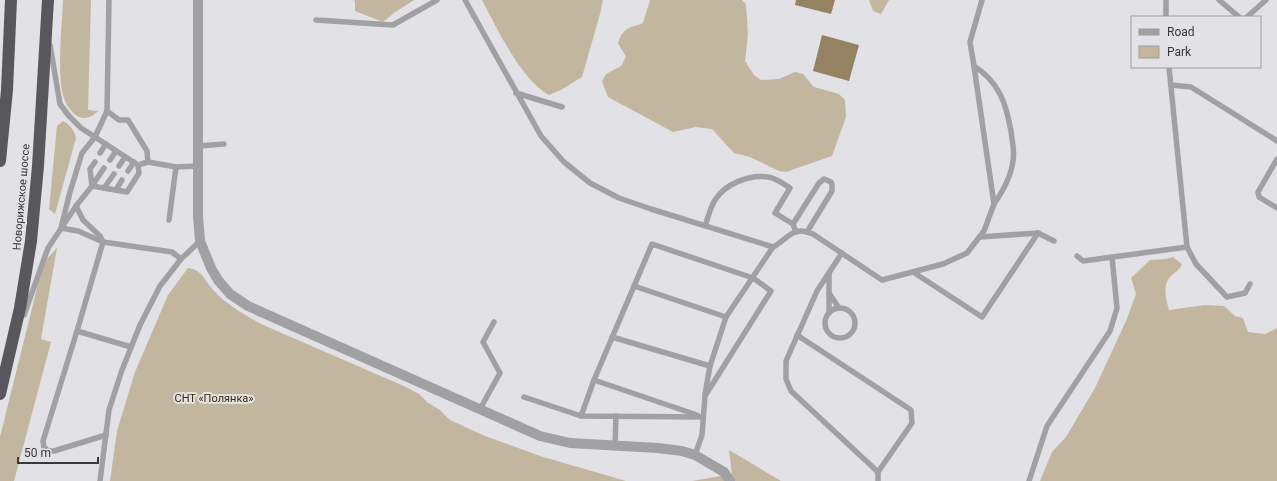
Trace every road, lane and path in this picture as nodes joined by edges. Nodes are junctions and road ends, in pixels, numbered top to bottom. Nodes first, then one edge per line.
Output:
1 (11, 0) edge
2 (48, 0) edge
3 (109, 0) edge
4 (198, 0) edge
5 (437, 0) edge
6 (465, 0) edge
7 (982, 0) edge
8 (1166, 0) edge
9 (1219, 0) edge
10 (1266, 0) edge
11 (1166, 16) edge
12 (1238, 16) edge
13 (1248, 16) edge
14 (316, 20) dead end
15 (47, 30) junction
16 (974, 66) junction
17 (1169, 68) edge
18 (1170, 85) junction
19 (516, 93) junction
20 (562, 107) dead end
21 (107, 111) junction
22 (94, 137) junction
23 (1277, 141) edge
24 (106, 144) junction
25 (224, 144) dead end
26 (199, 146) junction
27 (116, 151) junction
28 (100, 153) dead end
29 (125, 156) junction
30 (1277, 159) edge
31 (110, 160) dead end
32 (0, 161) edge
33 (94, 162) dead end
34 (148, 162) junction
35 (136, 164) junction
36 (119, 166) dead end
37 (176, 166) junction
38 (198, 166) junction
39 (104, 168) dead end
40 (128, 171) dead end
41 (114, 174) dead end
42 (122, 180) dead end
43 (92, 186) junction
44 (104, 188) junction
45 (116, 190) junction
46 (994, 204) junction
47 (76, 206) junction
48 (1277, 208) edge
49 (168, 220) dead end
50 (793, 224) junction
51 (705, 226) junction
52 (61, 228) junction
53 (796, 232) junction
54 (807, 232) junction
55 (1038, 233) junction
56 (980, 237) junction
57 (200, 241) junction
58 (103, 242) junction
59 (1054, 242) dead end
60 (773, 247) junction
61 (1187, 247) junction
62 (842, 253) junction
63 (1077, 256) dead end
64 (1112, 257) junction
65 (181, 259) junction
66 (913, 272) junction
67 (829, 274) junction
68 (753, 278) junction
69 (1250, 284) dead end
70 (634, 286) junction
71 (829, 293) junction
72 (839, 308) junction
73 (829, 313) junction
74 (726, 317) junction
75 (494, 322) dead end
76 (77, 331) junction
77 (797, 335) junction
78 (612, 338) junction
79 (131, 347) junction
80 (11, 351) junction
81 (710, 366) junction
82 (594, 380) junction
83 (0, 394) edge
84 (705, 396) junction
85 (524, 397) dead end
86 (480, 409) junction
87 (581, 416) junction
88 (616, 416) junction
89 (703, 417) junction
90 (106, 435) junction
91 (615, 446) junction
92 (695, 455) junction
93 (878, 472) junction
94 (100, 481) edge
95 (730, 481) edge
96 (878, 481) edge
97 (1029, 481) edge

1 - 32 highway
2 - 15 highway, Новорижское шоссе
3 - 21 lane
4 - 26 street
5 - 14 lane
6 - 19 lane
7 - 16 lane
8 - 11 lane
9 - 12 lane
10 - 13 lane
15 - 22 lane
15 - 80 highway, Новорижское шоссе
16 - 46 lane
16 - 46 lane
17 - 18 lane
18 - 23 lane
18 - 61 lane
19 - 20 lane
19 - 51 lane
21 - 22 lane
21 - 34 lane
22 - 24 lane
22 - 52 lane
24 - 27 lane
24 - 28 lane
25 - 26 lane
26 - 38 street
27 - 29 lane
27 - 31 lane
29 - 35 lane
29 - 36 lane
30 - 48 lane
33 - 43 lane
34 - 35 lane
34 - 37 lane
35 - 40 lane
35 - 45 lane
37 - 38 lane
37 - 49 lane
38 - 57 street
39 - 43 lane
41 - 44 lane
42 - 45 lane
43 - 44 lane
43 - 47 lane
44 - 45 lane
46 - 56 lane
47 - 52 lane
47 - 58 lane
50 - 51 lane
50 - 53 lane
50 - 54 lane
51 - 60 lane
52 - 58 lane
52 - 80 lane
53 - 54 lane
53 - 60 lane
54 - 62 lane
55 - 56 lane
55 - 59 lane
55 - 66 lane
56 - 66 lane
57 - 65 lane
57 - 86 street
58 - 65 lane
58 - 76 lane
60 - 68 lane
61 - 64 lane
61 - 69 lane
62 - 66 lane
62 - 67 lane
63 - 64 lane
64 - 97 lane
65 - 79 lane
67 - 71 lane
67 - 77 lane
68 - 70 lane
68 - 74 lane
68 - 84 lane
70 - 74 lane
70 - 78 lane
71 - 72 lane
71 - 73 lane
72 - 73 lane
72 - 73 lane
74 - 81 lane
75 - 86 lane
76 - 79 lane
76 - 90 lane
77 - 93 lane
77 - 93 lane
78 - 81 lane
78 - 82 lane
79 - 90 lane
80 - 83 highway, Новорижское шоссе
81 - 84 lane
82 - 87 lane
82 - 89 lane
84 - 89 lane
85 - 87 lane
86 - 91 street
87 - 88 lane
88 - 89 lane
88 - 91 lane
89 - 92 lane
90 - 94 lane
91 - 92 street
92 - 95 street
93 - 96 lane

